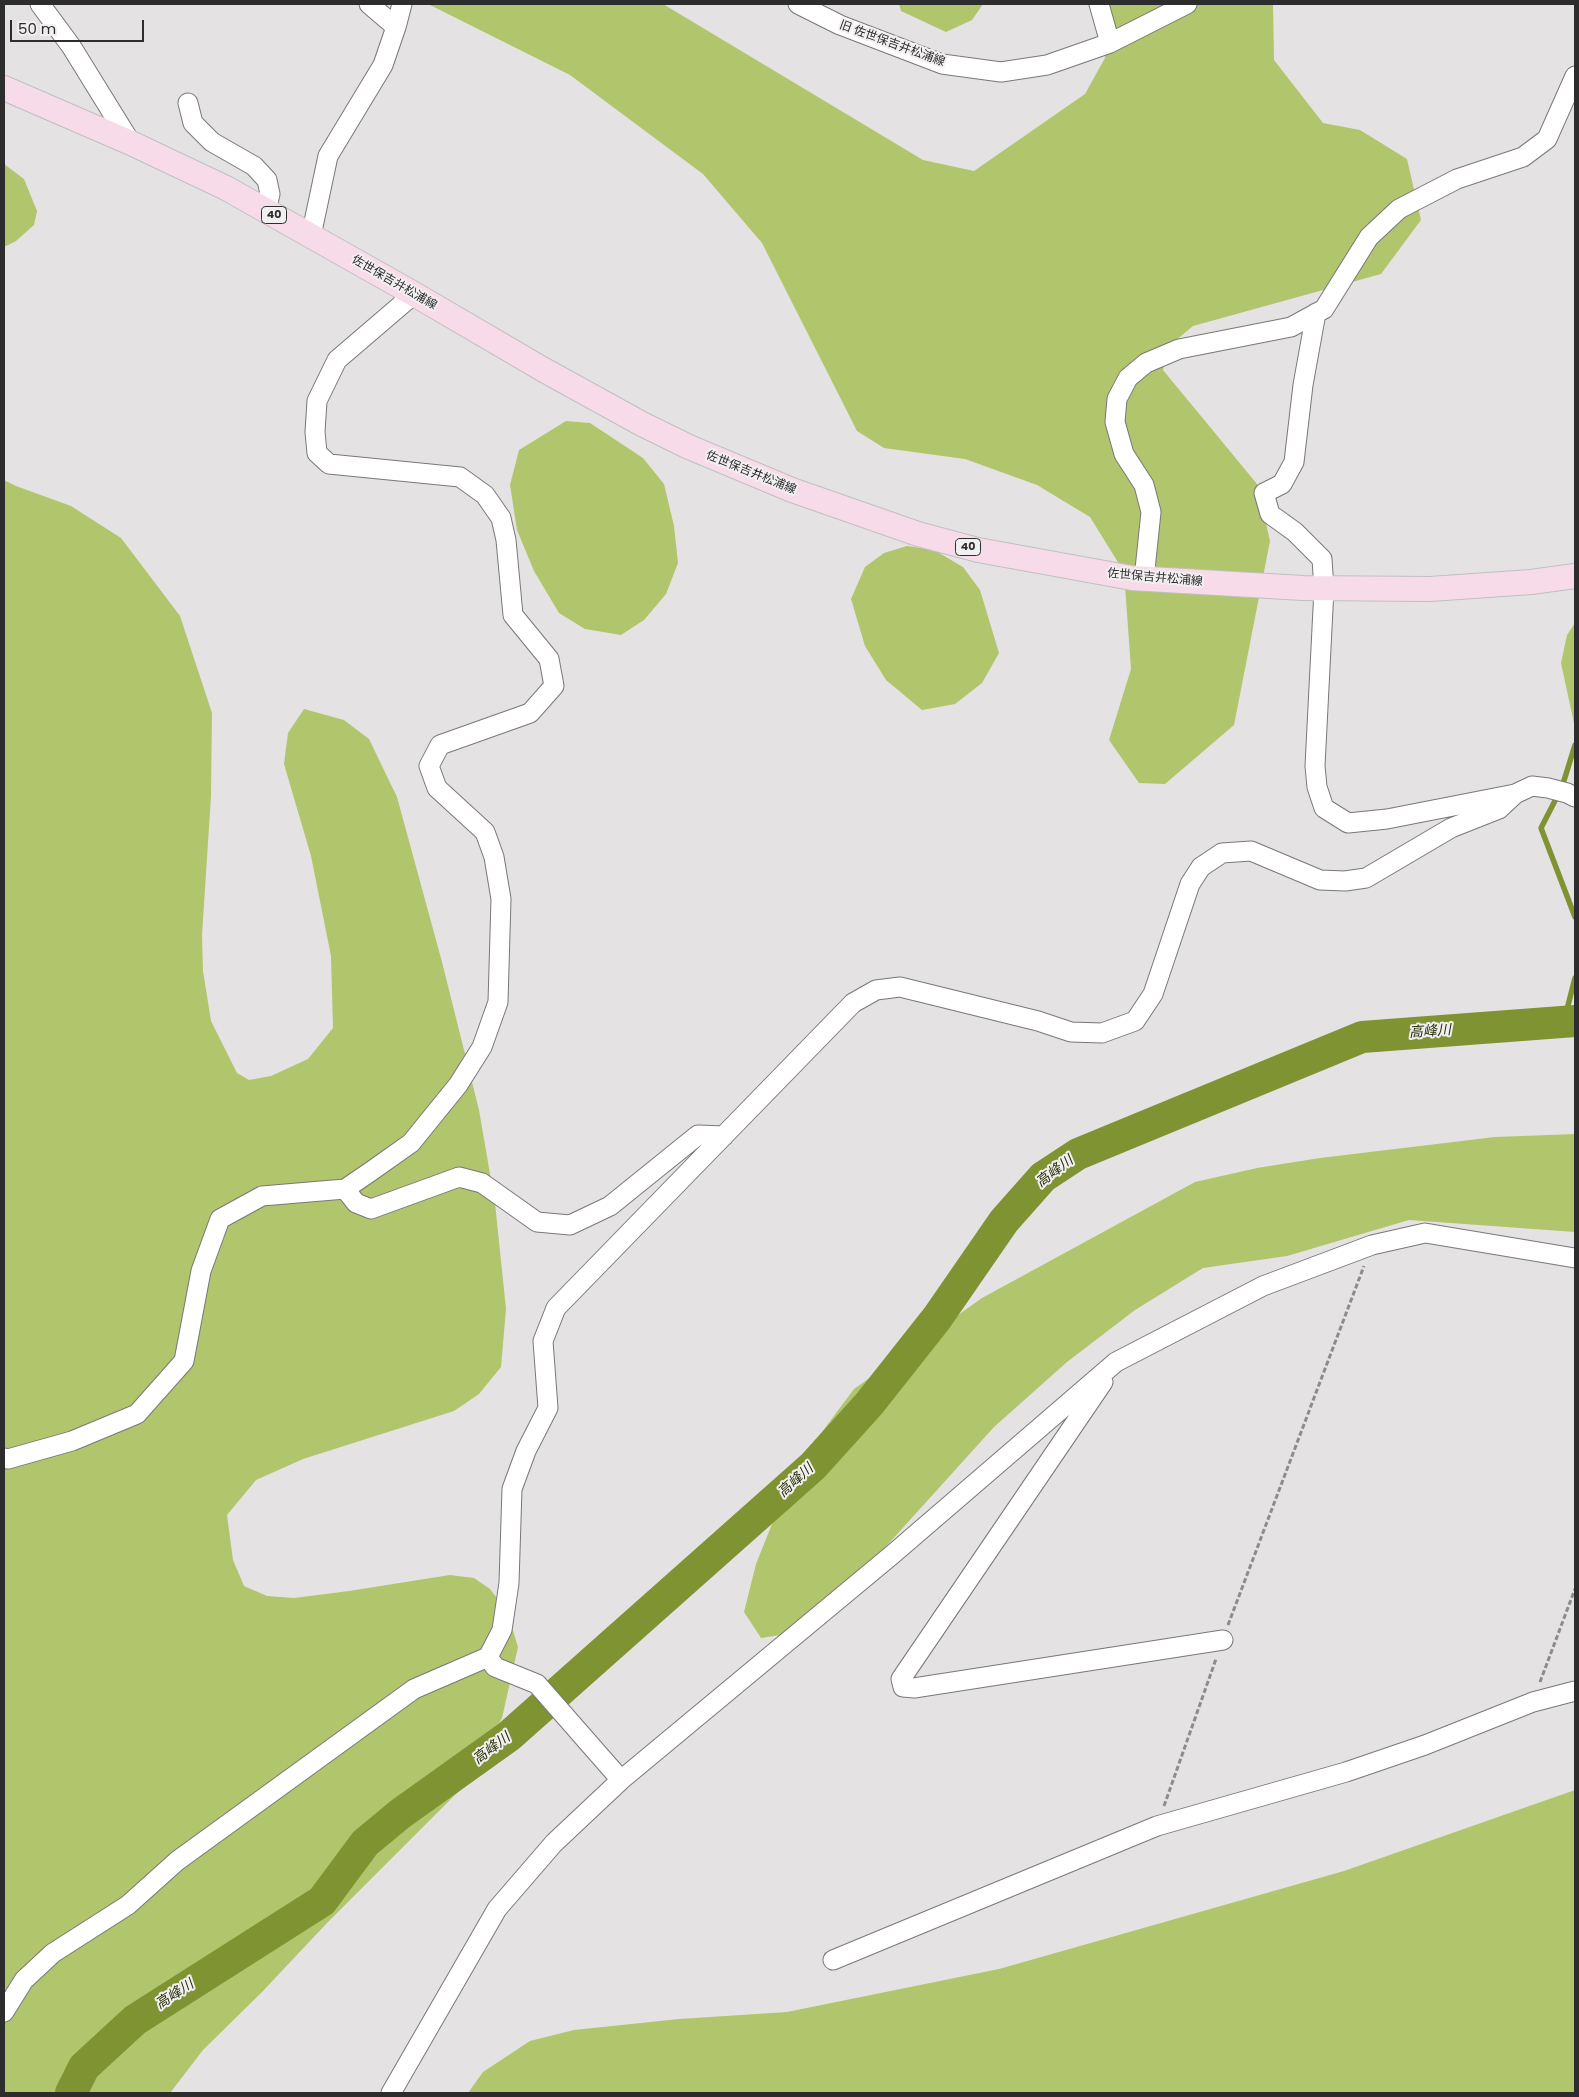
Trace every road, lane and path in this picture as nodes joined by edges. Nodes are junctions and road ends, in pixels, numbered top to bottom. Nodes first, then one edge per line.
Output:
1 (40, 4) edge
2 (369, 4) edge
3 (402, 4) edge
4 (798, 4) edge
5 (1099, 4) edge
6 (1187, 4) edge
7 (396, 27) junction
8 (1110, 44) junction
9 (1575, 76) edge
10 (4, 88) edge
11 (188, 103) dead end
12 (131, 143) junction
13 (266, 211) junction
14 (311, 236) junction
15 (414, 294) junction
16 (1316, 313) junction
17 (1575, 576) edge
18 (1144, 579) junction
19 (1324, 589) junction
20 (1515, 794) junction
21 (1571, 795) edge
22 (724, 1136) junction
23 (344, 1189) junction
24 (1372, 1245) junction
25 (1575, 1258) edge
26 (1116, 1362) junction
27 (4, 1458) edge
28 (1575, 1589) edge
29 (1223, 1640) junction
30 (488, 1657) junction
31 (1575, 1691) edge
32 (1532, 1702) junction
33 (621, 1780) junction
34 (1157, 1826) junction
35 (832, 1960) dead end
36 (4, 2012) edge
37 (391, 2093) edge

1 - 12 street
2 - 7 street
3 - 7 street
4 - 8 street, 旧 佐世保吉井松浦線
5 - 8 street
6 - 8 street, 旧 佐世保吉井松浦線
7 - 14 street
9 - 16 street
10 - 12 main road, 佐世保吉井松浦線 / 40
11 - 13 street
12 - 13 main road, 佐世保吉井松浦線 / 40
13 - 14 main road, 佐世保吉井松浦線 / 40
14 - 15 main road, 佐世保吉井松浦線 / 40
15 - 18 main road, 佐世保吉井松浦線 / 40
15 - 23 street
16 - 18 street
16 - 19 street
17 - 19 main road, 佐世保吉井松浦線 / 40
18 - 19 main road, 佐世保吉井松浦線 / 40
19 - 20 street
20 - 21 street
20 - 22 street
22 - 23 street
22 - 30 street
23 - 27 street
24 - 25 street
24 - 26 street
24 - 29 path
26 - 29 street
26 - 33 street
28 - 32 path
29 - 34 path
30 - 33 street
30 - 36 street
31 - 32 street
32 - 34 street
33 - 37 street
34 - 35 street

